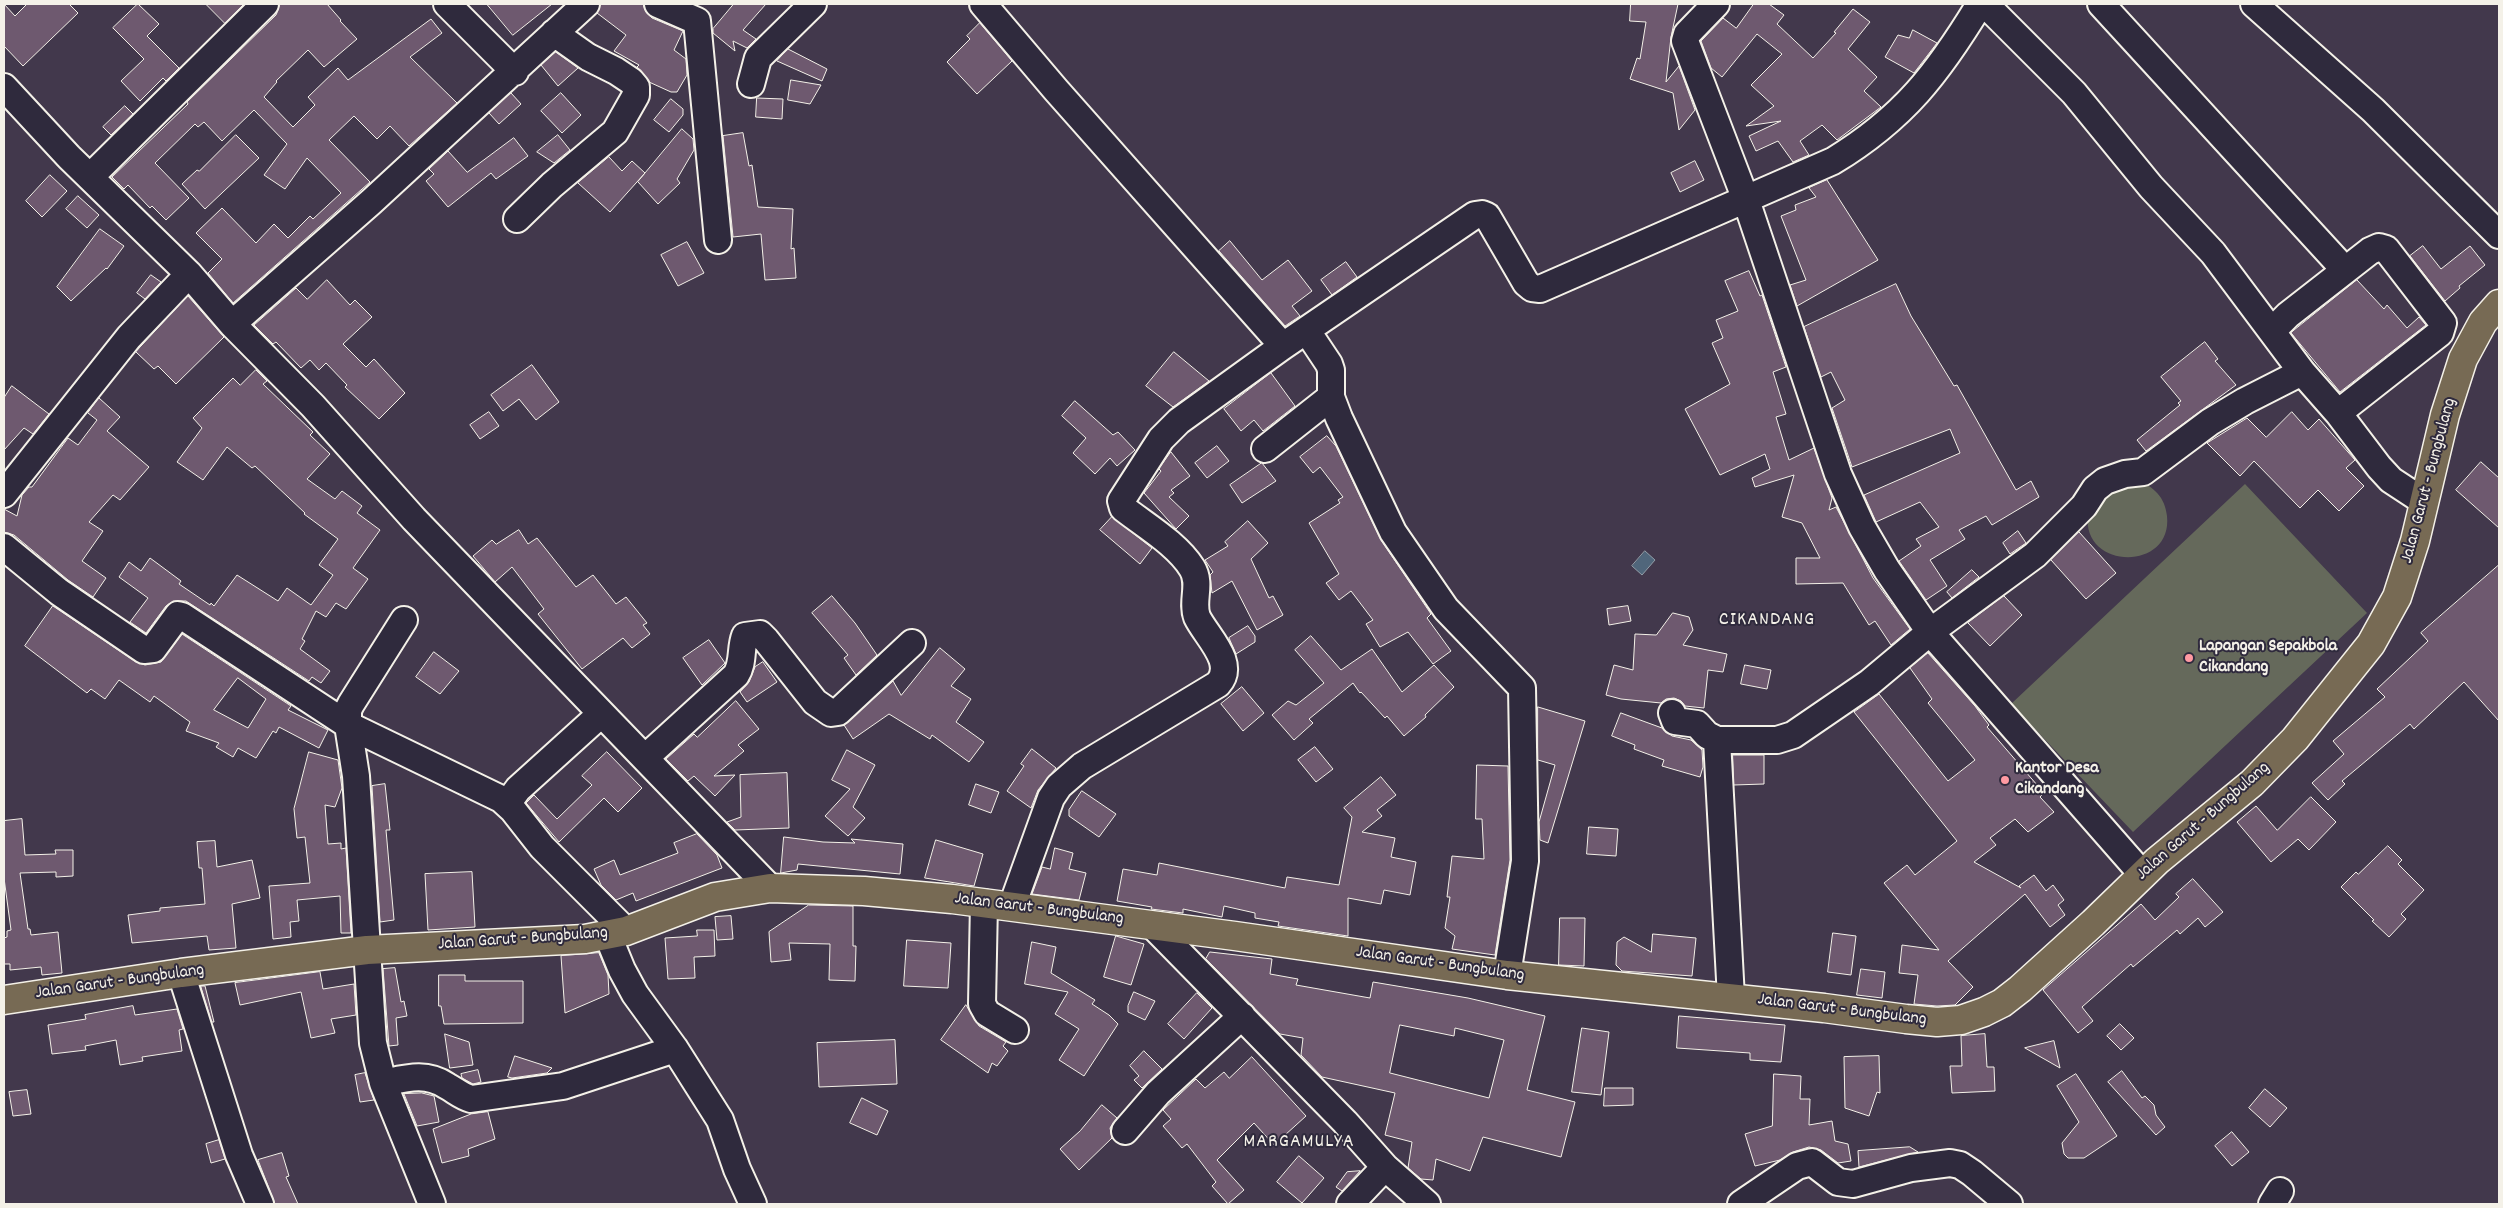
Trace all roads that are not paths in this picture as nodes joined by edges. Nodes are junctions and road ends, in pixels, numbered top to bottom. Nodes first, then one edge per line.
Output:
1 (265, 4) edge
2 (448, 4) edge
3 (586, 4) edge
4 (658, 4) edge
5 (813, 4) edge
6 (983, 4) edge
7 (1716, 4) edge
8 (1980, 4) edge
9 (1985, 4) edge
10 (2101, 4) edge
11 (2254, 4) edge
12 (554, 33) junction
13 (515, 72) junction
14 (751, 84) dead end
15 (4, 87) edge
16 (90, 177) junction
17 (1746, 200) junction
18 (517, 219) dead end
19 (2499, 234) edge
20 (718, 240) dead end
21 (2345, 270) junction
22 (189, 274) junction
23 (2499, 304) edge
24 (232, 324) junction
25 (2273, 330) junction
26 (1307, 331) junction
27 (1283, 346) junction
28 (2302, 372) junction
29 (1331, 397) junction
30 (2338, 413) junction
31 (1265, 449) dead end
32 (4, 494) edge
33 (2423, 501) junction
34 (4, 547) edge
35 (404, 620) dead end
36 (1930, 632) junction
37 (912, 643) dead end
38 (1672, 713) dead end
39 (602, 714) junction
40 (348, 725) junction
41 (1718, 740) junction
42 (646, 757) junction
43 (507, 804) junction
44 (2143, 875) junction
45 (770, 888) junction
46 (984, 903) junction
47 (1012, 906) junction
48 (1153, 926) junction
49 (617, 934) junction
50 (366, 950) junction
51 (180, 973) junction
52 (1507, 975) junction
53 (1731, 998) junction
54 (4, 1000) edge
55 (1242, 1016) junction
56 (1015, 1030) dead end
57 (675, 1049) junction
58 (383, 1083) junction
59 (1125, 1131) dead end
60 (1385, 1167) junction
61 (260, 1204) edge
62 (432, 1204) edge
63 (753, 1204) edge
64 (1350, 1204) edge
65 (1427, 1204) edge
66 (1741, 1204) edge
67 (2009, 1204) edge

1 - 16 street
2 - 13 street
3 - 12 street
4 - 20 street
5 - 14 street
6 - 27 street
7 - 17 street
8 - 17 street
9 - 25 street
10 - 21 street
11 - 19 street
12 - 13 street
12 - 18 street
13 - 24 street
15 - 16 street
16 - 22 street
17 - 26 street
17 - 36 street
21 - 25 street
21 - 30 street
22 - 24 street
22 - 32 street
23 - 33 main road, Jalan Garut - Bungbulang
24 - 39 street
25 - 28 street
26 - 27 street
26 - 29 street
27 - 47 street
28 - 30 street
28 - 36 street
29 - 31 street
29 - 52 street
30 - 33 street
33 - 44 main road, Jalan Garut - Bungbulang
34 - 40 street
35 - 40 street
36 - 41 street
36 - 44 street
37 - 42 street
38 - 41 street
39 - 42 street
39 - 43 street
40 - 43 street
40 - 50 street
41 - 53 street
42 - 45 street
43 - 49 street
44 - 53 main road, Jalan Garut - Bungbulang
45 - 46 main road, Jalan Garut - Bungbulang
45 - 49 main road, Jalan Garut - Bungbulang
46 - 47 main road, Jalan Garut - Bungbulang
46 - 56 street
47 - 48 main road, Jalan Garut - Bungbulang
48 - 52 main road, Jalan Garut - Bungbulang
48 - 55 street
49 - 50 main road, Jalan Garut - Bungbulang
49 - 57 street
50 - 51 main road, Jalan Garut - Bungbulang
50 - 58 street
51 - 54 main road, Jalan Garut - Bungbulang
51 - 61 street
52 - 53 main road, Jalan Garut - Bungbulang
55 - 59 street
55 - 60 street
57 - 58 street
57 - 63 street
58 - 62 street
60 - 64 street
60 - 65 street
66 - 67 street

